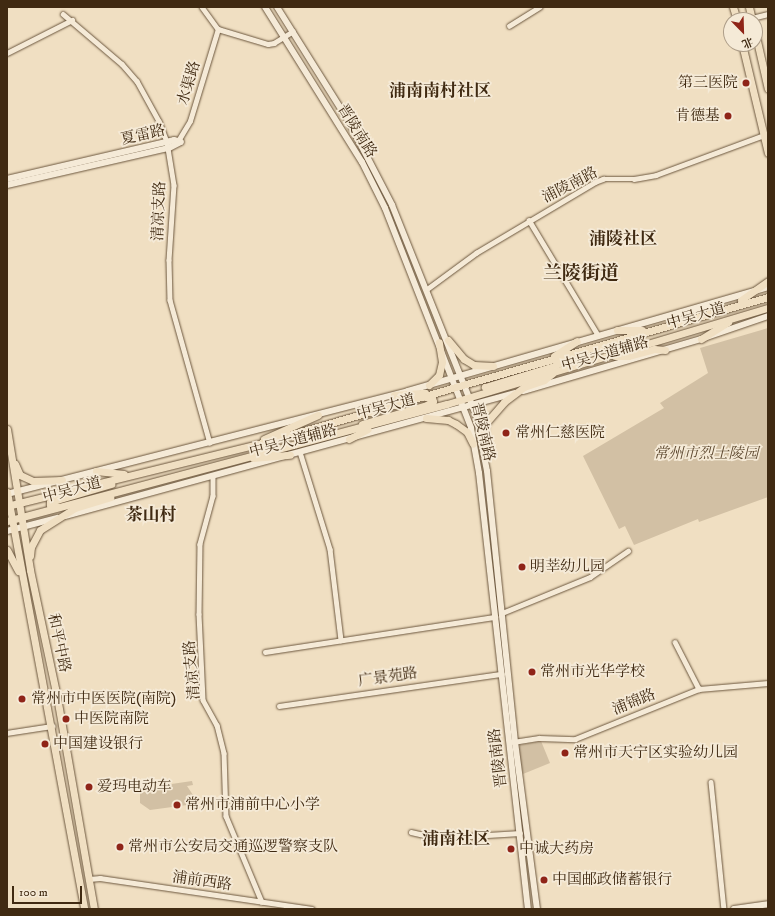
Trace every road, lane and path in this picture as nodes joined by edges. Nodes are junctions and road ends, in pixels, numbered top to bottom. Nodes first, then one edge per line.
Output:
1 (202, 7) edge
2 (265, 7) edge
3 (277, 7) edge
4 (540, 7) edge
5 (63, 14) dead end
6 (72, 20) junction
7 (508, 26) dead end
8 (218, 29) junction
9 (293, 31) junction
10 (283, 37) junction
11 (744, 52) edge
12 (760, 52) edge
13 (7, 54) edge
14 (768, 89) edge
15 (764, 135) junction
16 (178, 141) joint
17 (168, 145) junction
18 (768, 153) edge
19 (7, 179) edge
20 (7, 185) edge
21 (529, 220) junction
22 (768, 281) edge
23 (768, 287) edge
24 (427, 289) junction
25 (758, 290) junction
26 (768, 297) edge
27 (768, 308) edge
28 (716, 312) junction
29 (768, 316) edge
30 (735, 318) junction
31 (669, 325) junction
32 (617, 330) junction
33 (598, 335) junction
34 (448, 340) junction
35 (701, 340) junction
36 (577, 341) junction
37 (439, 342) junction
38 (587, 349) junction
39 (665, 350) junction
40 (607, 356) junction
41 (493, 366) junction
42 (524, 368) junction
43 (555, 371) junction
44 (462, 375) junction
45 (453, 378) junction
46 (465, 384) junction
47 (429, 385) junction
48 (457, 387) junction
49 (491, 390) junction
50 (437, 392) junction
51 (514, 393) junction
52 (394, 395) junction
53 (422, 396) junction
54 (470, 397) junction
55 (462, 400) junction
56 (473, 405) junction
57 (464, 407) junction
58 (318, 414) junction
59 (426, 418) junction
60 (377, 424) junction
61 (7, 429) edge
62 (347, 431) junction
63 (278, 437) junction
64 (349, 439) junction
65 (10, 443) junction
66 (210, 443) junction
67 (258, 444) junction
68 (473, 444) junction
69 (483, 444) junction
70 (300, 452) junction
71 (290, 455) junction
72 (237, 459) junction
73 (174, 464) junction
74 (212, 466) junction
75 (96, 471) junction
76 (146, 471) junction
77 (130, 475) junction
78 (213, 476) junction
79 (62, 480) junction
80 (126, 489) junction
81 (17, 492) junction
82 (7, 493) edge
83 (102, 496) junction
84 (18, 503) junction
85 (8, 506) edge
86 (60, 507) junction
87 (65, 516) junction
88 (21, 517) junction
89 (9, 520) edge
90 (22, 527) junction
91 (10, 530) edge
92 (7, 550) edge
93 (628, 551) dead end
94 (30, 570) junction
95 (23, 583) junction
96 (502, 613) junction
97 (495, 617) junction
98 (341, 640) junction
99 (675, 642) dead end
100 (265, 652) dead end
101 (502, 674) junction
102 (768, 684) edge
103 (699, 689) junction
104 (279, 706) dead end
105 (52, 726) junction
106 (7, 733) edge
107 (512, 742) junction
108 (711, 782) dead end
109 (411, 832) dead end
110 (520, 833) junction
111 (89, 879) junction
112 (262, 902) junction
113 (768, 904) edge
114 (84, 909) edge
115 (94, 909) edge
116 (312, 909) edge
117 (528, 909) edge
118 (537, 909) edge
119 (724, 909) edge
120 (734, 909) edge

1 - 8 street
2 - 10 main road, 晋陵南路
3 - 9 main road, 晋陵南路
4 - 7 street
5 - 6 street, 清凉支路
6 - 13 street
6 - 17 street, 清凉支路
8 - 10 street
8 - 16 street, 水渠路
9 - 10 street
9 - 24 main road, 晋陵南路
10 - 37 main road, 晋陵南路
11 - 15 main road
12 - 14 main road
15 - 18 main road
15 - 21 street, 浦陵南路
16 - 17 main road, 夏雷路
17 - 19 main road, 夏雷路
17 - 20 main road, 夏雷路
17 - 66 street, 清凉支路
21 - 24 street, 浦陵南路
21 - 33 street
22 - 25 main road
23 - 25 main road, 中吴大道辅路
24 - 34 main road, 晋陵南路
25 - 28 main road
25 - 32 main road, 中吴大道辅路
26 - 28 main road, 中吴大道
27 - 30 main road, 中吴大道
28 - 31 main road, 中吴大道
29 - 35 main road, 中吴大道辅路
30 - 35 main road
30 - 40 main road, 中吴大道
31 - 32 main road
31 - 38 main road, 中吴大道
32 - 33 main road, 中吴大道辅路
33 - 36 main road, 中吴大道辅路
34 - 41 main road
34 - 44 main road, 晋陵南路
35 - 39 main road, 中吴大道辅路
36 - 41 main road, 中吴大道辅路
36 - 42 main road
37 - 45 main road, 晋陵南路
37 - 47 main road
38 - 42 main road, 中吴大道
38 - 49 main road
39 - 40 main road
39 - 51 main road, 中吴大道辅路
40 - 43 main road, 中吴大道
41 - 44 main road, 中吴大道辅路
42 - 46 main road, 中吴大道
43 - 49 main road, 中吴大道
43 - 51 main road
44 - 45 main road, 中吴大道辅路
44 - 46 main road, 晋陵南路
45 - 47 main road, 中吴大道辅路
45 - 48 main road, 晋陵南路
46 - 48 main road, 中吴大道
46 - 54 main road, 晋陵南路
47 - 52 main road, 中吴大道辅路
48 - 50 main road, 中吴大道
48 - 55 main road, 晋陵南路
49 - 54 main road, 中吴大道
50 - 52 main road
50 - 53 main road, 中吴大道
51 - 56 main road, 中吴大道辅路
51 - 69 main road
52 - 58 main road, 中吴大道辅路
53 - 62 main road
53 - 63 main road, 中吴大道
54 - 55 main road, 中吴大道
54 - 56 main road, 晋陵南路
55 - 57 main road, 晋陵南路
55 - 60 main road, 中吴大道
56 - 57 main road, 中吴大道辅路
56 - 69 main road, 晋陵南路
57 - 59 main road, 中吴大道辅路
57 - 68 main road, 晋陵南路
58 - 66 main road, 中吴大道辅路
58 - 67 main road
59 - 64 main road, 中吴大道辅路
59 - 68 main road
60 - 62 main road, 中吴大道
60 - 64 main road
61 - 65 main road, 和平中路
62 - 72 main road, 中吴大道
63 - 67 main road, 中吴大道
63 - 74 main road
64 - 70 main road, 中吴大道辅路
65 - 79 main road
65 - 81 main road, 和平中路
66 - 75 main road, 中吴大道辅路
67 - 73 main road, 中吴大道
68 - 97 main road, 晋陵南路
69 - 96 main road, 晋陵南路
70 - 71 main road, 中吴大道辅路
70 - 98 street
71 - 72 main road
71 - 78 main road, 中吴大道辅路
72 - 74 main road, 中吴大道
73 - 76 main road, 中吴大道
73 - 83 main road
74 - 80 main road, 中吴大道
75 - 77 main road
75 - 79 main road, 中吴大道辅路
76 - 77 main road, 中吴大道
76 - 86 main road
77 - 84 main road, 中吴大道
78 - 87 main road, 中吴大道辅路
78 - 112 street, 清凉支路
79 - 81 main road, 中吴大道辅路
80 - 83 main road, 中吴大道
80 - 87 main road
81 - 82 main road, 中吴大道辅路
81 - 84 main road, 和平中路
82 - 85 main road, 和平中路
83 - 86 main road, 中吴大道
84 - 85 main road, 中吴大道
84 - 88 main road, 和平中路
85 - 89 main road, 和平中路
86 - 88 main road, 中吴大道
87 - 90 main road, 中吴大道辅路
87 - 94 main road
88 - 89 main road, 中吴大道
88 - 90 main road, 和平中路
89 - 91 main road, 和平中路
90 - 91 main road, 中吴大道辅路
90 - 94 main road, 和平中路
91 - 95 main road, 和平中路
92 - 95 main road
93 - 96 street
94 - 111 main road, 和平中路
95 - 105 main road, 和平中路
96 - 107 main road, 晋陵南路
97 - 98 street
97 - 101 main road, 晋陵南路
98 - 100 street
99 - 103 street
101 - 104 street, 广景苑路
101 - 107 main road, 晋陵南路
102 - 103 street, 浦锦路
103 - 107 street, 浦锦路
105 - 106 street
105 - 114 main road, 和平中路
107 - 110 main road, 晋陵南路
107 - 118 main road, 晋陵南路
108 - 119 street
109 - 110 street
110 - 117 main road, 晋陵南路
111 - 112 street, 浦前西路
111 - 115 main road, 和平中路
112 - 116 street, 浦前西路
113 - 120 main road

